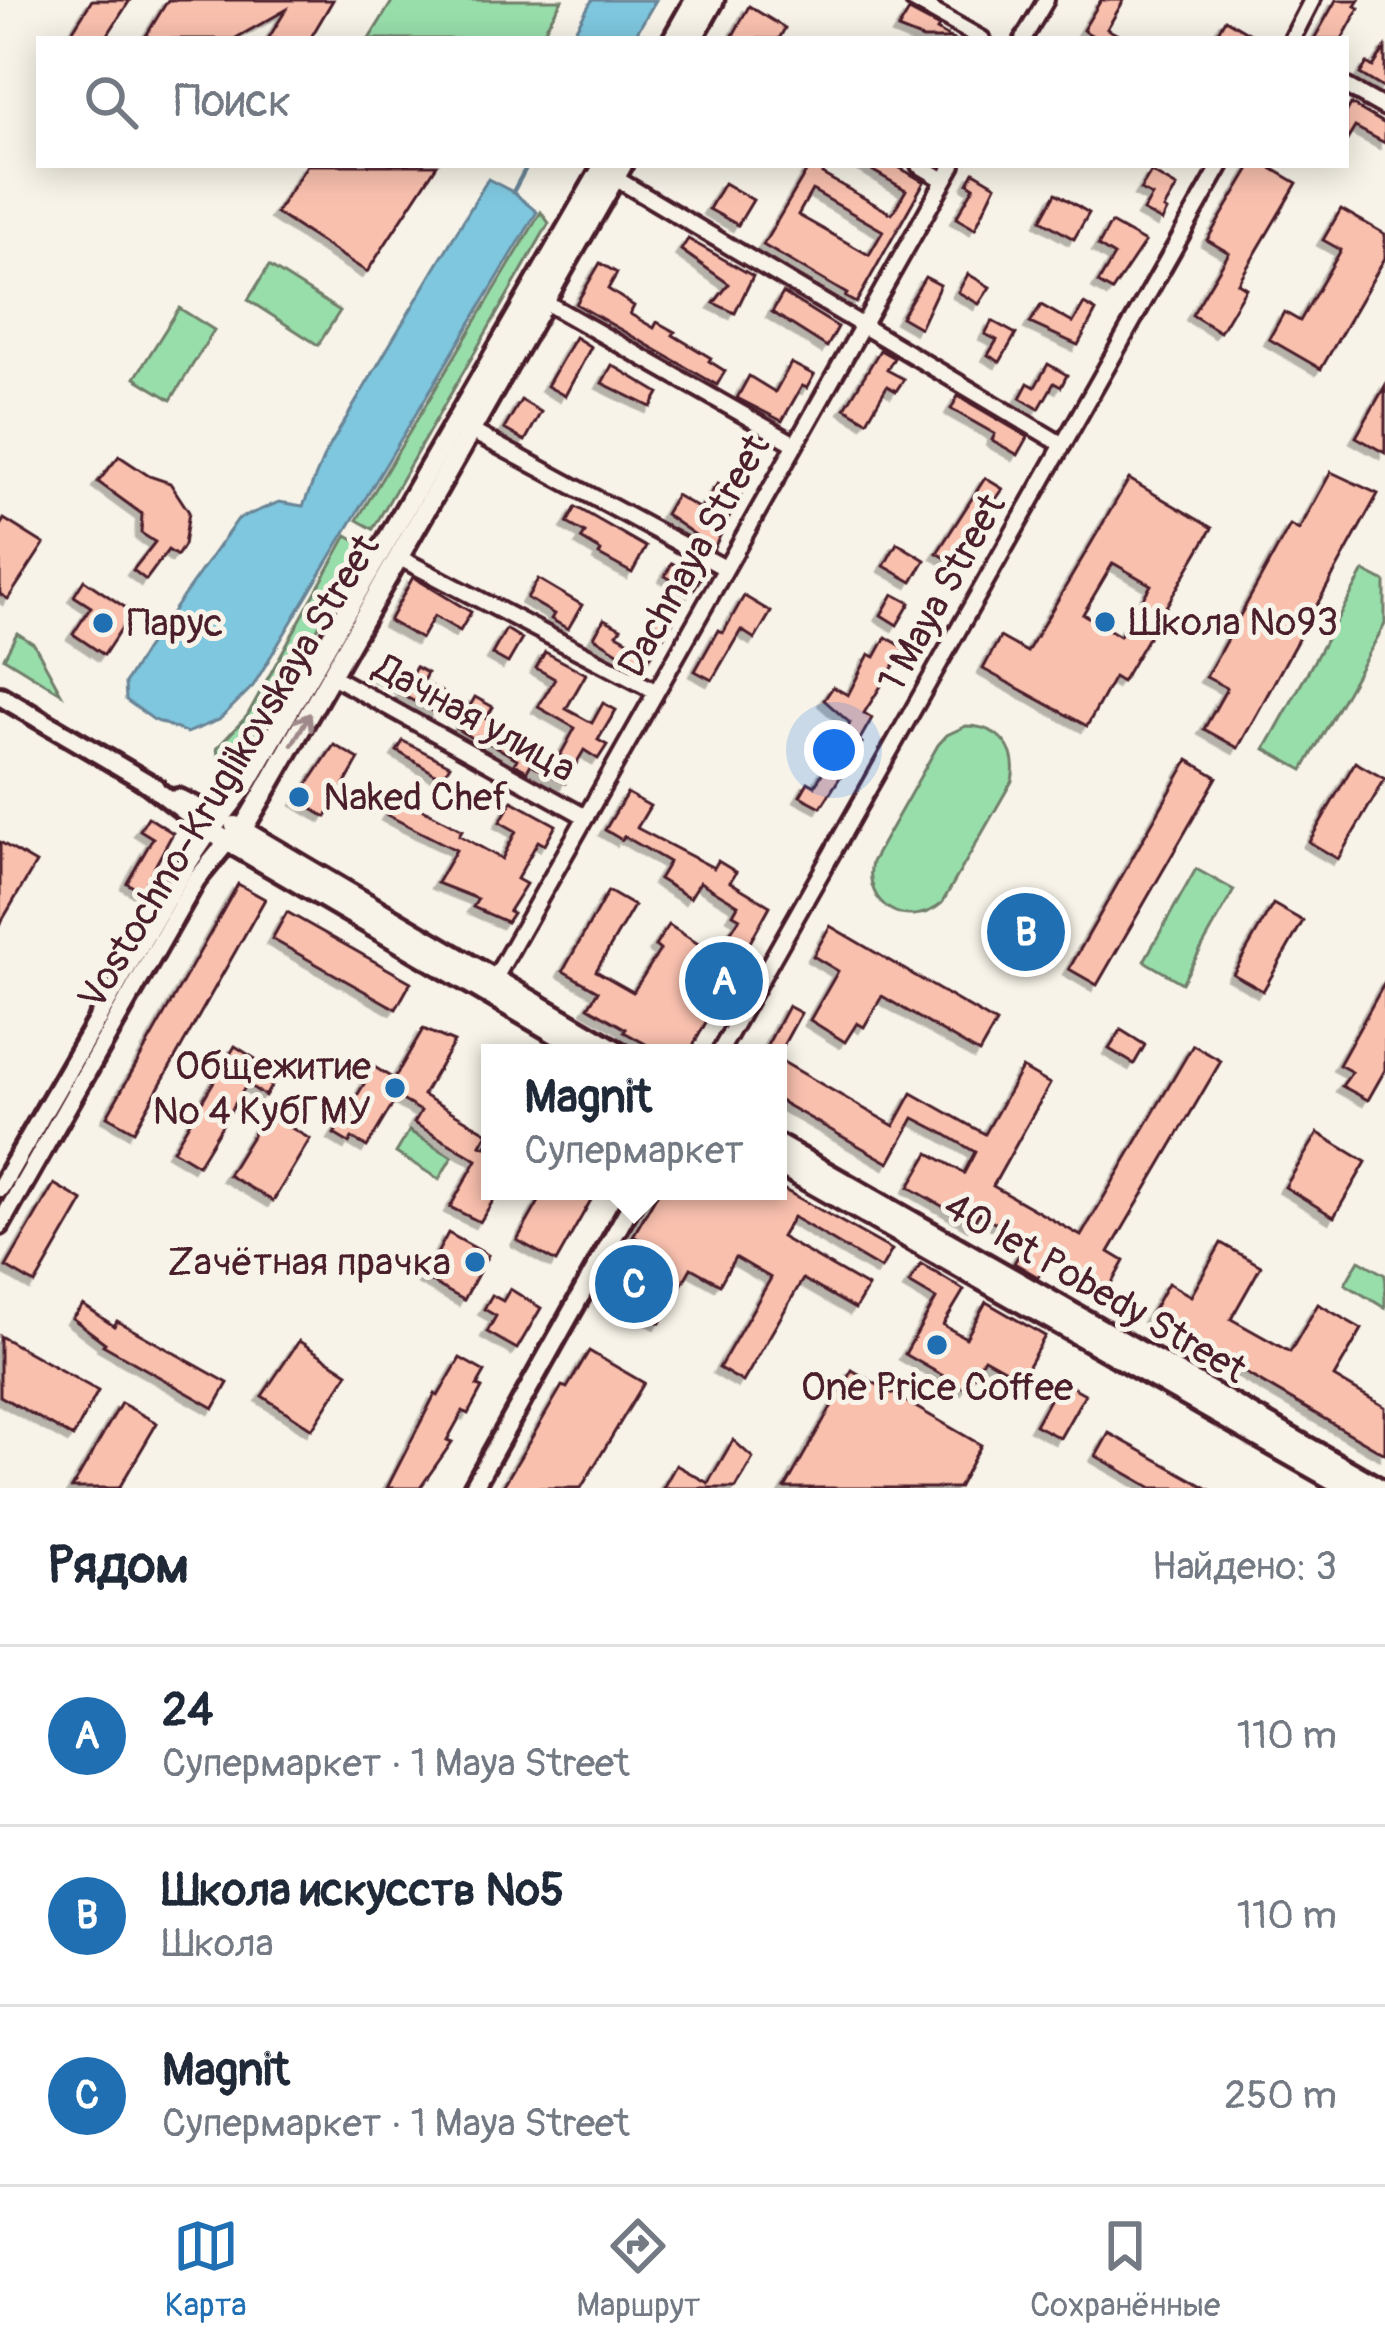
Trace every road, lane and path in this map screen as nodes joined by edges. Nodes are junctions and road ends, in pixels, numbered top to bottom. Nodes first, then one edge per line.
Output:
1 (694, 0) edge
2 (714, 0) edge
3 (913, 0) edge
4 (1046, 0) edge
5 (1312, 0) edge
6 (675, 36) edge
7 (697, 36) edge
8 (977, 36) edge
9 (1025, 36) edge
10 (1294, 36) edge
11 (1349, 88) edge
12 (1385, 108) edge
13 (924, 168) edge
14 (951, 168) edge
15 (1219, 168) edge
16 (614, 169) edge
17 (944, 180) junction
18 (545, 302) junction
19 (863, 324) junction
20 (471, 430) junction
21 (795, 444) junction
22 (1063, 445) junction
23 (398, 557) junction
24 (724, 568) junction
25 (332, 676) junction
26 (656, 691) junction
27 (0, 697) edge
28 (586, 817) junction
29 (225, 830) junction
30 (490, 986) junction
31 (576, 1044) edge
32 (603, 1044) edge
33 (724, 1044) edge
34 (787, 1150) edge
35 (787, 1169) edge
36 (0, 1188) edge
37 (634, 1200) edge
38 (0, 1225) edge
39 (473, 1488) edge
40 (1348, 1488) edge
41 (1379, 1488) edge

1 - 6 main road
2 - 7 main road
3 - 8 street
4 - 9 street
5 - 10 street
11 - 12 street
13 - 17 street
14 - 17 street, Dachnaya Street
15 - 22 street, 1 Maya Street
16 - 18 main road, Vostochno-Kruglikovskaya Street
16 - 19 street
16 - 29 main road
17 - 19 street, Dachnaya Street
18 - 20 main road, Vostochno-Kruglikovskaya Street
18 - 21 street
19 - 21 street, Dachnaya Street
19 - 22 street
20 - 23 main road, Vostochno-Kruglikovskaya Street
20 - 24 street
21 - 24 street, Dachnaya Street
22 - 33 street, 1 Maya Street
23 - 25 main road, Vostochno-Kruglikovskaya Street
23 - 26 street
24 - 26 street, Dachnaya Street
25 - 28 street, Дачная улица
29 -> 25 main road, Vostochno-Kruglikovskaya Street
26 - 28 street, Dachnaya Street
27 - 29 street
28 - 30 street, Dachnaya Street
29 - 30 main road
29 - 30 main road
29 - 36 street, Vostochno-Kruglikovskaya Street
29 - 38 street, Vostochno-Kruglikovskaya Street
30 - 31 main road
30 - 32 main road
34 - 41 main road, 40 let Pobedy Street
35 - 40 main road, 40 let Pobedy Street
37 - 39 street

